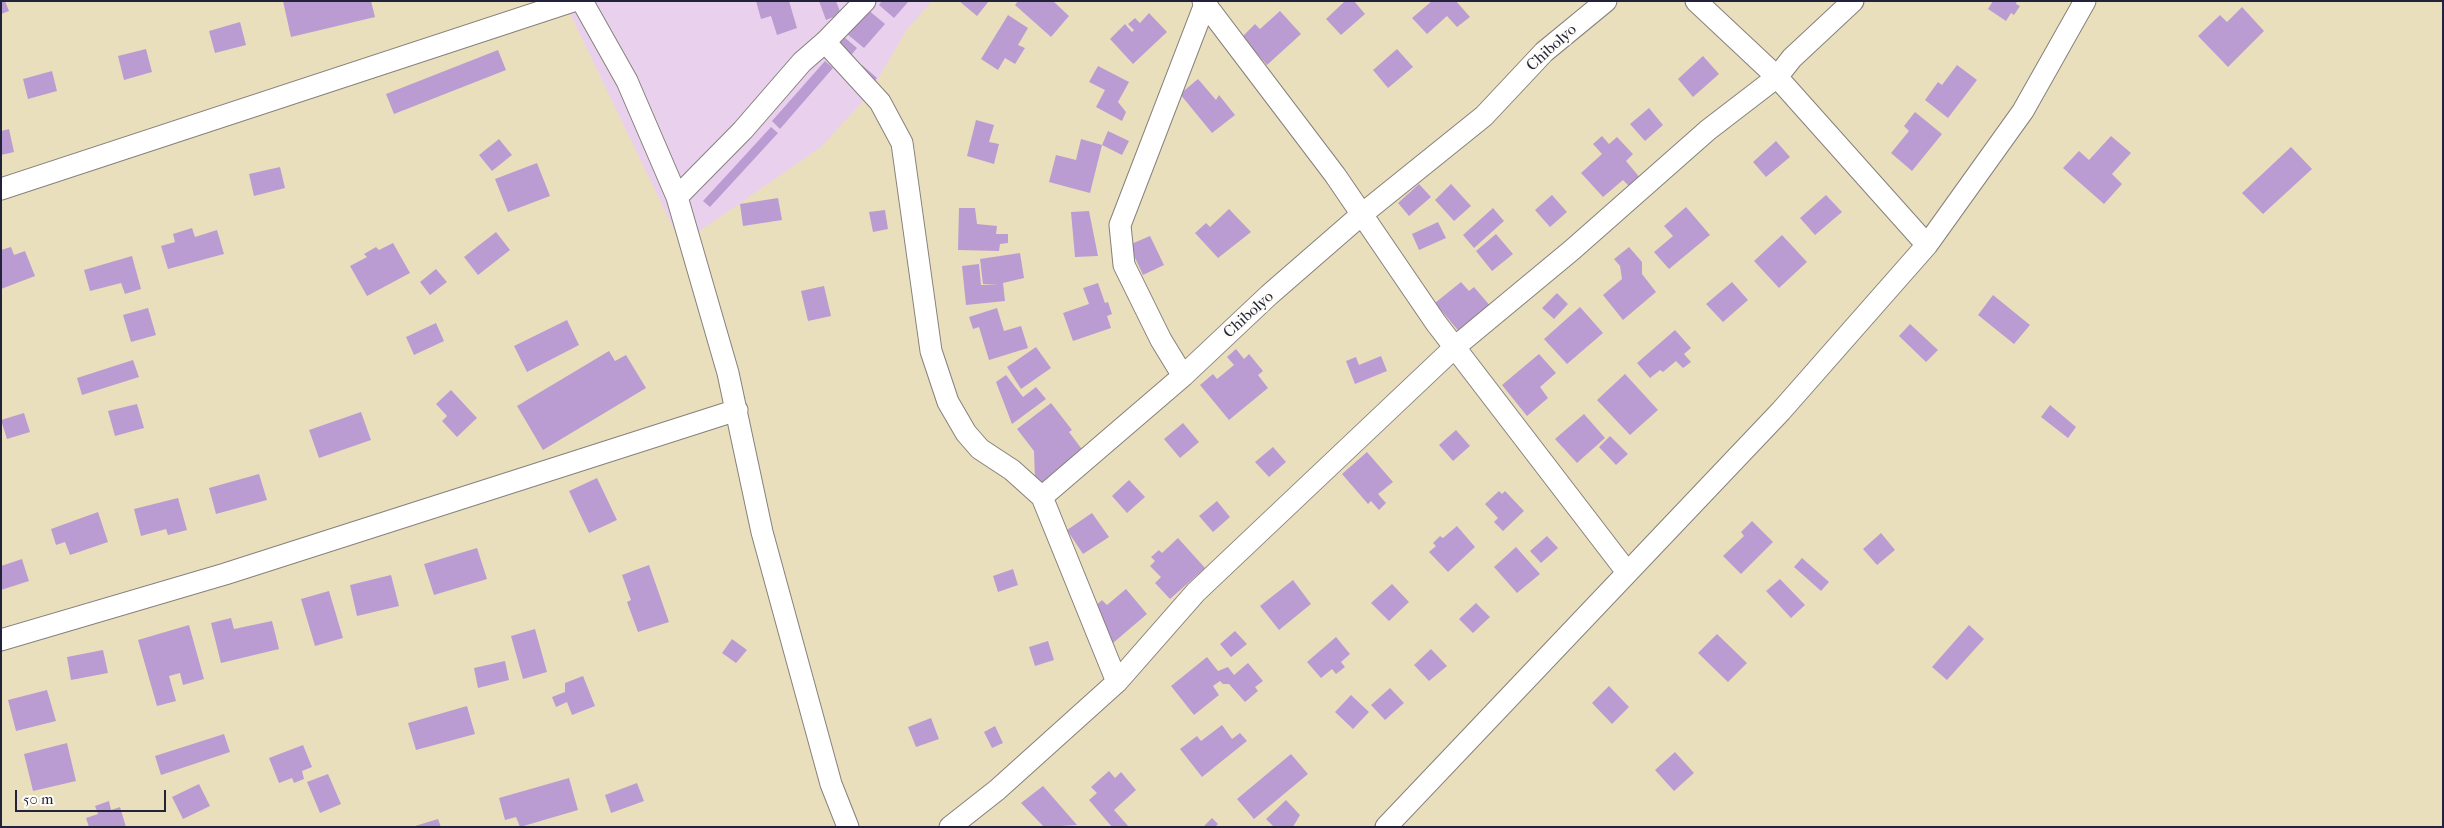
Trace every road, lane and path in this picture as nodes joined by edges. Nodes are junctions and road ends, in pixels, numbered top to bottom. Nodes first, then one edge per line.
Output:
1 (573, 1) edge
2 (582, 1) edge
3 (865, 1) edge
4 (1606, 1) edge
5 (1696, 1) edge
6 (1853, 1) edge
7 (2085, 1) edge
8 (1210, 4) edge
9 (825, 42) junction
10 (1777, 77) junction
11 (1, 189) edge
12 (677, 197) junction
13 (1362, 215) junction
14 (1927, 245) junction
15 (1455, 346) junction
16 (1183, 376) junction
17 (737, 410) junction
18 (1042, 496) junction
19 (1628, 572) junction
20 (1, 640) edge
21 (1117, 682) junction
22 (848, 827) edge
23 (950, 827) edge
24 (1386, 827) edge

1 - 11 street
2 - 12 street
3 - 9 street
4 - 13 street, Chibolyo
5 - 10 street
6 - 10 street
7 - 14 street
8 - 13 street
8 - 16 street
9 - 12 street
9 - 18 street
10 - 14 street
10 - 15 street
12 - 17 street
13 - 15 street
13 - 16 street, Chibolyo
14 - 19 street
15 - 19 street
15 - 21 street
16 - 18 street, Chibolyo
17 - 20 street
17 - 22 street
18 - 21 street
19 - 24 street
21 - 23 street

